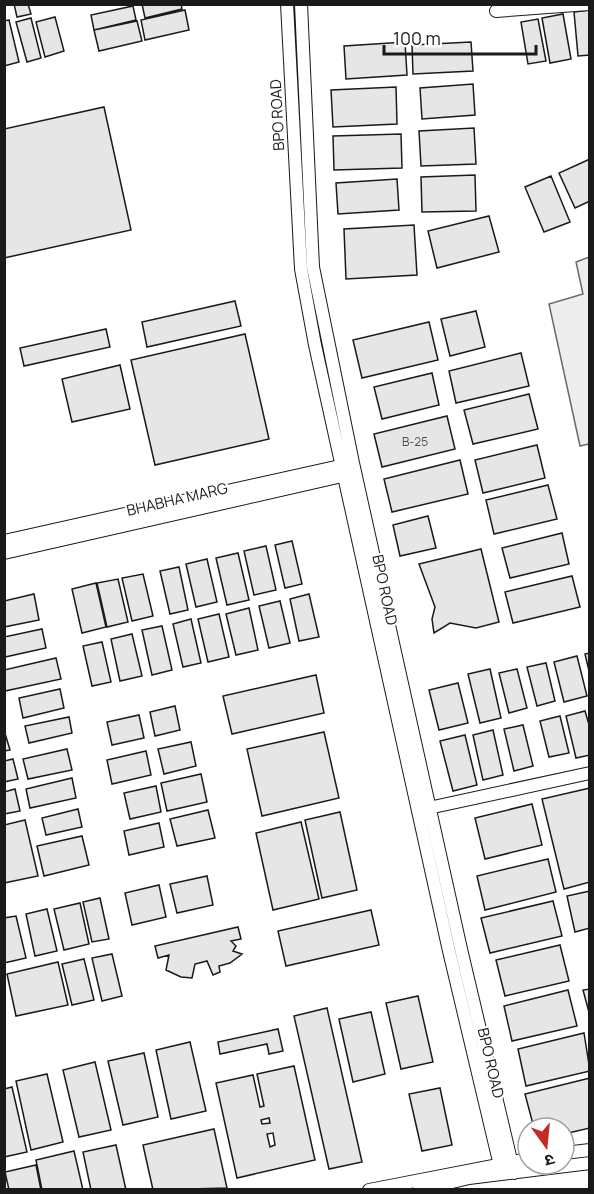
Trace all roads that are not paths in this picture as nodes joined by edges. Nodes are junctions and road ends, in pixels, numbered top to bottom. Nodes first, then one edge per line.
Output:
1 (287, 4) edge
2 (301, 4) edge
3 (589, 4) edge
4 (496, 11) dead end
5 (349, 469) junction
6 (4, 541) edge
7 (4, 553) edge
8 (590, 772) edge
9 (424, 808) junction
10 (590, 1163) edge
11 (516, 1164) edge
12 (506, 1168) junction
13 (369, 1190) edge
14 (419, 1190) edge

1 - 5 street, BPO ROAD
2 - 5 street, BPO ROAD
3 - 4 street
5 - 6 street, BHABHA MARG
5 - 7 street, BHABHA MARG
5 - 9 street, BPO ROAD
8 - 9 street
9 - 12 street, BPO ROAD
10 - 12 street
11 - 12 street
12 - 13 street
12 - 14 street

